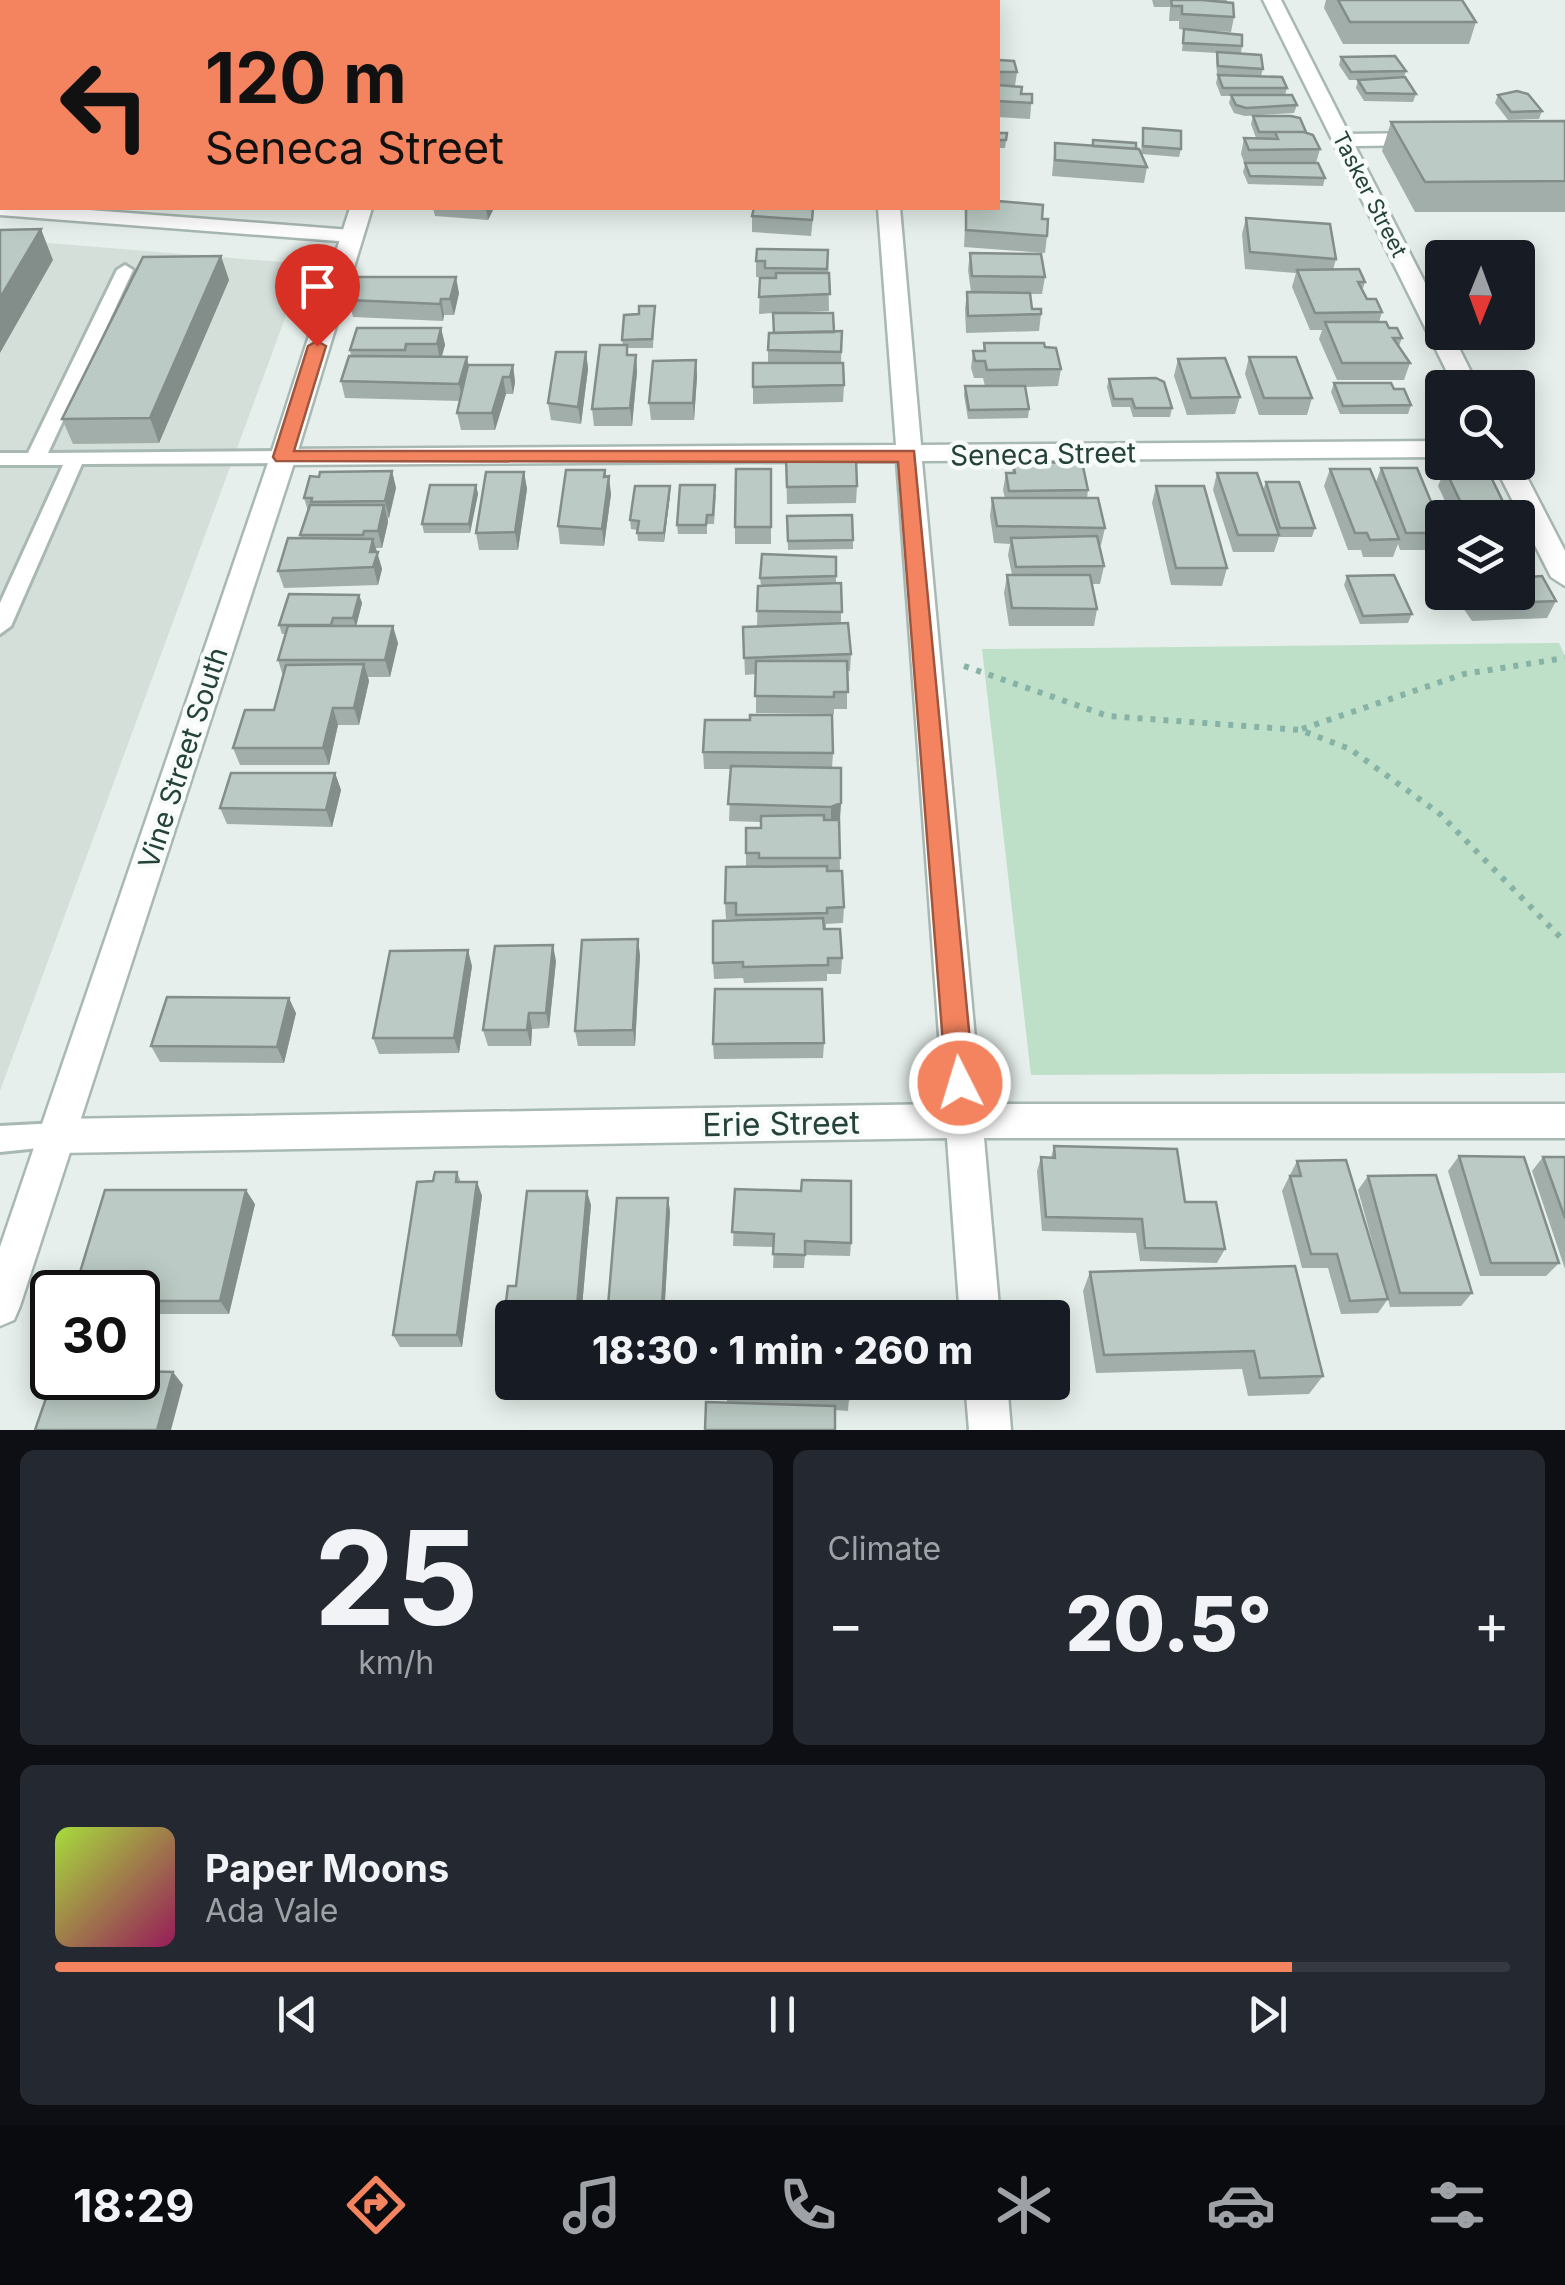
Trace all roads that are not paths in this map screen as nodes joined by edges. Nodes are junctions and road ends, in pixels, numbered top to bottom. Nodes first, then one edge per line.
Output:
1 (1272, 0) edge
2 (1454, 139) edge
3 (1342, 140) junction
4 (27, 210) edge
5 (889, 210) edge
6 (356, 222) edge
7 (125, 270) dead end
8 (1459, 370) edge
9 (1425, 449) edge
10 (907, 456) junction
11 (283, 457) junction
12 (0, 459) edge
13 (34, 459) junction
14 (74, 459) junction
15 (1515, 480) edge
16 (1565, 576) edge
17 (0, 626) edge
18 (1565, 1121) edge
19 (963, 1122) junction
20 (58, 1136) junction
21 (0, 1139) edge
22 (978, 1300) edge
23 (0, 1306) edge
24 (988, 1400) edge
25 (990, 1430) edge

1 - 3 street, Tasker Street
2 - 3 street
3 - 8 street, Tasker Street
4 - 6 street
5 - 10 street
6 - 11 street, Vine Street South
7 - 13 lane
9 - 10 street, Seneca Street
10 - 11 street, Seneca Street
10 - 19 street
11 - 14 lane
11 - 20 street, Vine Street South
12 - 13 lane
13 - 14 lane
14 - 17 lane
15 - 16 street
18 - 19 street, Erie Street
19 - 20 street, Erie Street
19 - 22 street
20 - 21 lane
20 - 23 street, Vine Street South
24 - 25 street

